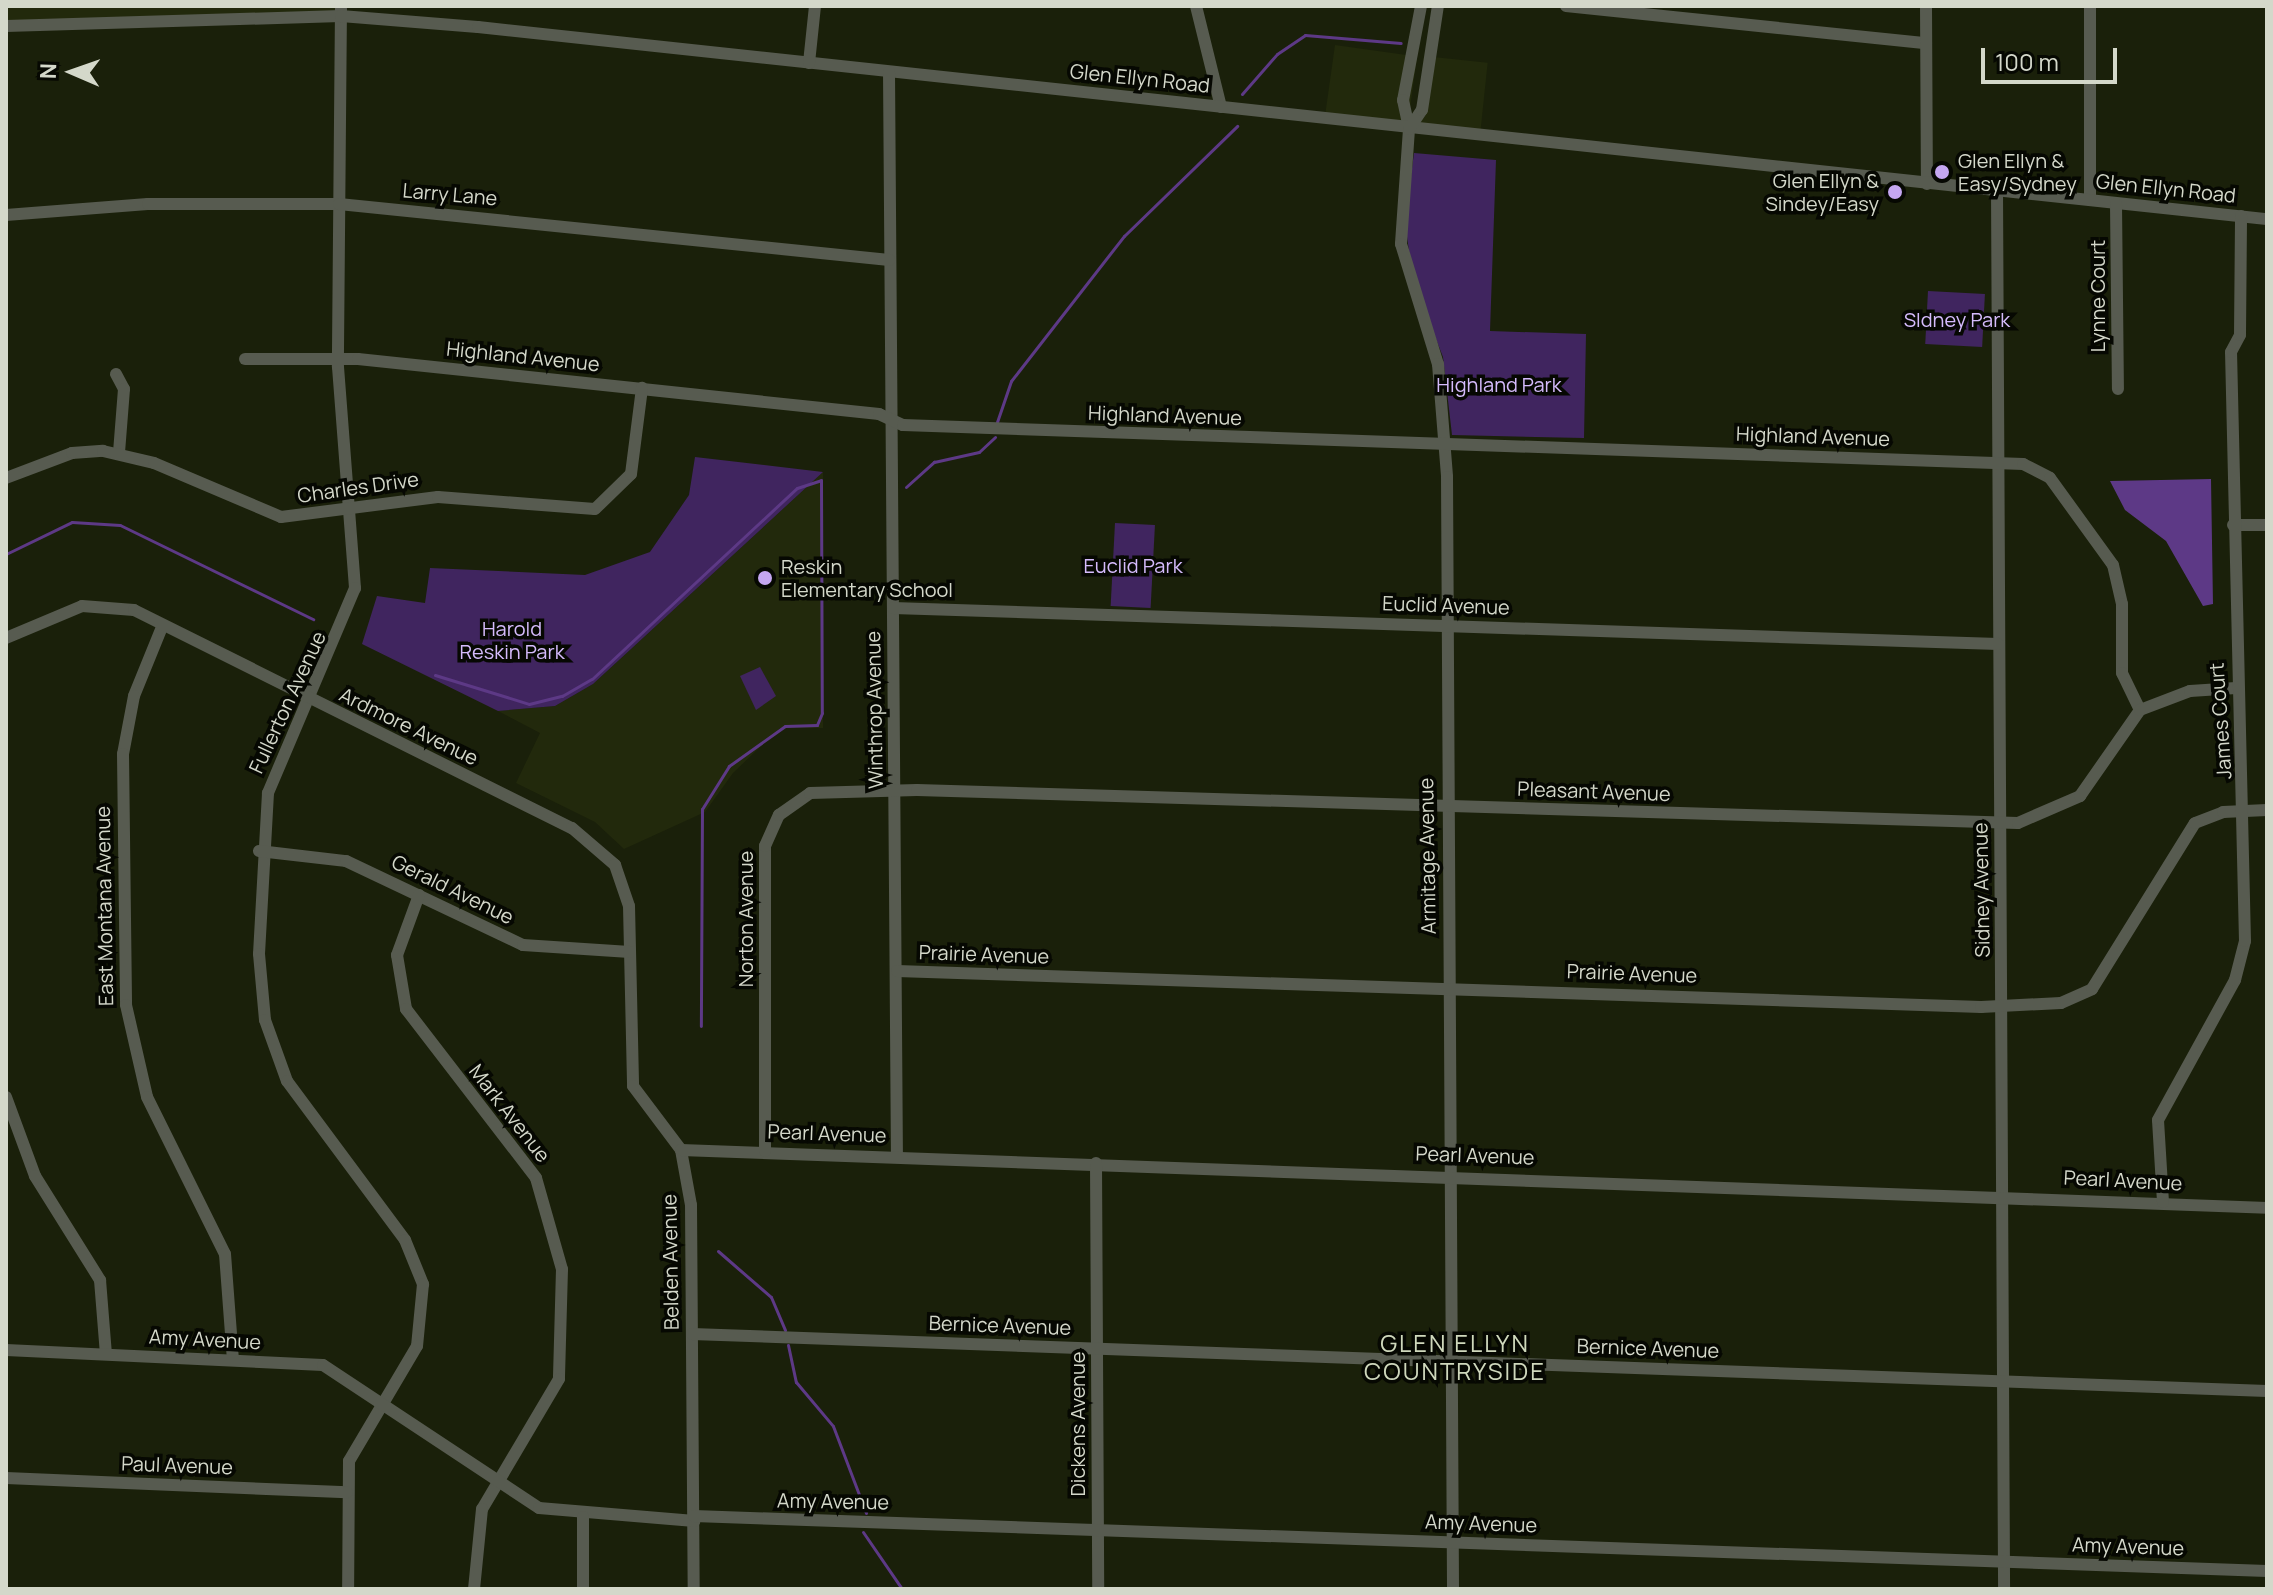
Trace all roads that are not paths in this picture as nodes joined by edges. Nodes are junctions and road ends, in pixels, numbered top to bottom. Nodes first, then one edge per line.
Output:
1 (815, 6) edge
2 (1196, 6) edge
3 (1421, 6) edge
4 (1438, 6) edge
5 (1566, 6) edge
6 (1926, 6) edge
7 (2090, 6) edge
8 (341, 11) edge
9 (6, 26) edge
10 (1926, 43) junction
11 (809, 63) junction
12 (889, 72) junction
13 (1221, 107) junction
14 (1409, 129) junction
15 (1927, 184) junction
16 (1997, 191) junction
17 (2090, 200) junction
18 (339, 204) junction
19 (2116, 204) junction
20 (6, 215) edge
21 (2241, 216) junction
22 (2267, 219) edge
23 (889, 260) junction
24 (245, 359) dead end
25 (338, 359) junction
26 (116, 374) dead end
27 (642, 388) junction
28 (2118, 389) dead end
29 (891, 420) junction
30 (1444, 443) junction
31 (119, 453) junction
32 (1996, 462) junction
33 (7, 475) edge
34 (350, 509) junction
35 (2233, 525) junction
36 (2267, 525) edge
37 (893, 608) junction
38 (1445, 625) junction
39 (162, 627) junction
40 (6, 638) edge
41 (1998, 644) junction
42 (2236, 688) junction
43 (310, 700) junction
44 (2140, 710) junction
45 (895, 790) junction
46 (1446, 806) junction
47 (2245, 810) junction
48 (2267, 810) edge
49 (2000, 822) junction
50 (259, 851) junction
51 (419, 895) junction
52 (630, 952) junction
53 (897, 971) junction
54 (1449, 986) junction
55 (2003, 1005) junction
56 (6, 1097) edge
57 (681, 1150) junction
58 (765, 1151) junction
59 (897, 1156) junction
60 (1096, 1163) junction
61 (1451, 1175) junction
62 (2001, 1195) junction
63 (2163, 1202) junction
64 (2267, 1208) edge
65 (692, 1334) junction
66 (1097, 1348) junction
67 (6, 1350) edge
68 (106, 1354) junction
69 (233, 1360) junction
70 (1452, 1361) junction
71 (2003, 1381) junction
72 (2267, 1391) edge
73 (385, 1401) junction
74 (6, 1478) edge
75 (498, 1482) junction
76 (347, 1492) junction
77 (583, 1517) junction
78 (694, 1518) junction
79 (1098, 1529) junction
80 (1452, 1542) junction
81 (2004, 1562) junction
82 (2267, 1571) edge
83 (348, 1589) edge
84 (474, 1589) edge
85 (583, 1589) edge
86 (694, 1589) edge
87 (1098, 1589) edge
88 (1453, 1589) edge
89 (2004, 1589) edge

1 - 11 street
2 - 13 street
3 - 14 street, Armitage Avenue
4 - 14 street, Armitage Avenue
5 - 10 street
6 - 10 street
7 - 17 street
8 - 9 street, Glen Ellyn Road
8 - 11 street, Glen Ellyn Road
8 - 18 street, Fullerton Avenue
10 - 15 street
11 - 12 street, Glen Ellyn Road
12 - 13 street, Glen Ellyn Road
12 - 23 street, Winthrop Avenue
13 - 14 street, Glen Ellyn Road
14 - 15 street, Glen Ellyn Road
14 - 30 street, Armitage Avenue
15 - 16 street, Glen Ellyn Road
16 - 17 street, Glen Ellyn Road
16 - 32 street, Sidney Avenue
17 - 19 street, Glen Ellyn Road
18 - 20 street, Larry Lane
18 - 23 street, Larry Lane
18 - 25 street, Fullerton Avenue
19 - 21 street, Glen Ellyn Road
19 - 28 street, Lynne Court
21 - 22 street, Glen Ellyn Road
21 - 35 street, James Court
23 - 29 street, Winthrop Avenue
24 - 25 street, Highland Avenue
25 - 27 street, Highland Avenue
25 - 34 street, Fullerton Avenue
26 - 31 street
27 - 29 street, Highland Avenue
27 - 34 street, Charles Drive
29 - 30 street, Highland Avenue
29 - 37 street, Winthrop Avenue
30 - 32 street, Highland Avenue
30 - 38 street, Armitage Avenue
31 - 33 street, Charles Drive
31 - 34 street, Charles Drive
32 - 41 street, Sidney Avenue
32 - 44 street, Highland Avenue
34 - 43 street, Fullerton Avenue
35 - 36 street
35 - 42 street, James Court
37 - 38 street, Euclid Avenue
37 - 45 street, Winthrop Avenue
38 - 41 street, Euclid Avenue
38 - 46 street, Armitage Avenue
39 - 40 street, Ardmore Avenue
39 - 43 street, Ardmore Avenue
39 - 69 street, East Montana Avenue
41 - 49 street, Sidney Avenue
42 - 44 street
42 - 47 street, James Court
43 - 50 street, Fullerton Avenue
43 - 52 street, Ardmore Avenue
44 - 49 street, Pleasant Avenue
45 - 46 street, Pleasant Avenue
45 - 53 street, Winthrop Avenue
45 - 58 street, Norton Avenue
46 - 49 street, Pleasant Avenue
46 - 54 street, Armitage Avenue
47 - 48 street, Prairie Avenue
47 - 55 street, Prairie Avenue
47 - 63 street, James Court
49 - 55 street, Sidney Avenue
50 - 51 street, Gerald Avenue
50 - 73 street, Fullerton Avenue
51 - 52 street, Gerald Avenue
51 - 75 street, Mark Avenue
52 - 57 street, Belden Avenue
53 - 54 street, Prairie Avenue
53 - 59 street, Winthrop Avenue
54 - 55 street, Prairie Avenue
54 - 61 street, Armitage Avenue
55 - 62 street, Sidney Avenue
56 - 68 street
57 - 58 street, Pearl Avenue
57 - 65 street, Belden Avenue
58 - 59 street, Pearl Avenue
59 - 60 street, Pearl Avenue
60 - 61 street, Pearl Avenue
60 - 66 street, Dickens Avenue
61 - 62 street, Pearl Avenue
61 - 70 street, Armitage Avenue
62 - 63 street, Pearl Avenue
62 - 71 street, Sidney Avenue
63 - 64 street, Pearl Avenue
65 - 66 street, Bernice Avenue
65 - 78 street, Belden Avenue
66 - 70 street, Bernice Avenue
66 - 79 street, Dickens Avenue
67 - 68 street, Amy Avenue
68 - 69 street, Amy Avenue
69 - 73 street, Amy Avenue
70 - 71 street, Bernice Avenue
70 - 80 street, Armitage Avenue
71 - 72 street, Bernice Avenue
71 - 81 street, Sidney Avenue
73 - 75 street, Amy Avenue
73 - 76 street, Fullerton Avenue
74 - 76 street, Paul Avenue
75 - 77 street, Amy Avenue
75 - 84 street, Mark Avenue
76 - 83 street, Fullerton Avenue
77 - 78 street, Amy Avenue
77 - 85 street
78 - 79 street, Amy Avenue
78 - 86 street, Belden Avenue
79 - 80 street, Amy Avenue
79 - 87 street, Dickens Avenue
80 - 81 street, Amy Avenue
80 - 88 street, Armitage Avenue
81 - 82 street, Amy Avenue
81 - 89 street, Sidney Avenue

